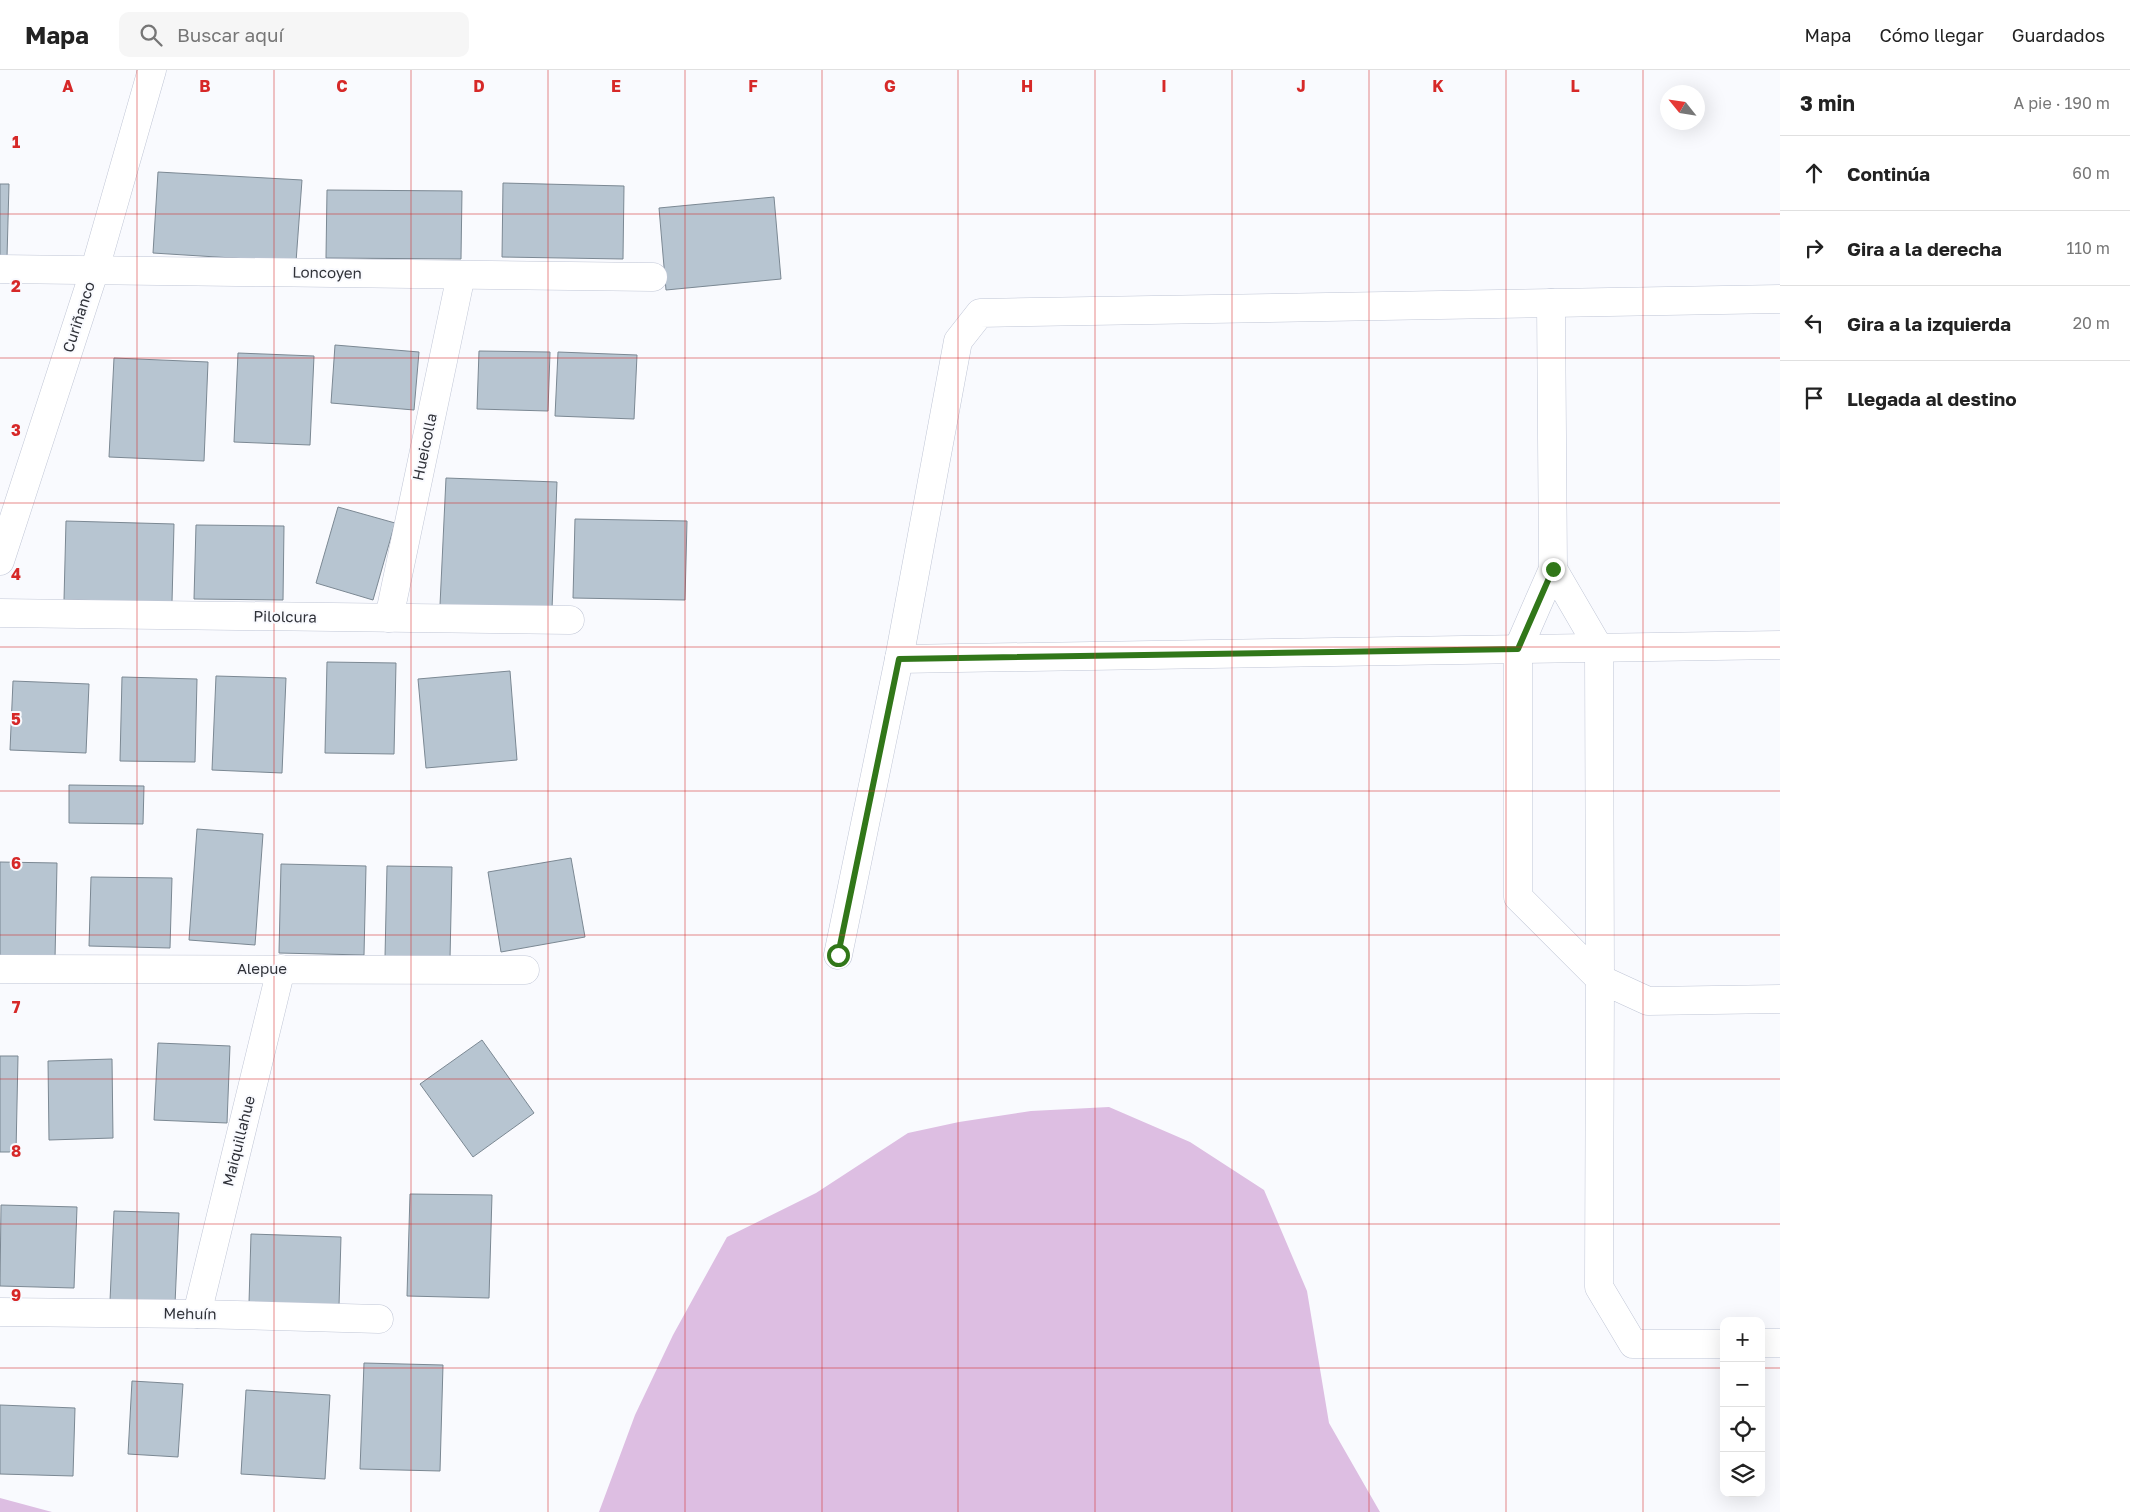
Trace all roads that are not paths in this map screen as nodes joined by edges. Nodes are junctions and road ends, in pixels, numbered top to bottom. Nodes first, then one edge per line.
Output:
1 (152, 70) edge
2 (0, 269) edge
3 (95, 269) junction
4 (461, 275) junction
5 (653, 277) dead end
6 (1780, 299) edge
7 (1551, 303) junction
8 (0, 561) edge
9 (1553, 569) junction
10 (0, 613) edge
11 (389, 618) junction
12 (570, 620) dead end
13 (1780, 645) edge
14 (1599, 648) junction
15 (1518, 649) junction
16 (899, 659) junction
17 (838, 955) dead end
18 (0, 969) edge
19 (281, 969) junction
20 (525, 970) dead end
21 (1600, 979) junction
22 (1780, 999) edge
23 (0, 1312) edge
24 (197, 1314) junction
25 (379, 1318) dead end
26 (1765, 1343) edge
27 (1780, 1343) edge
28 (1720, 1344) edge

1 - 3 street, Curiñanco
2 - 3 street, Loncoyen
3 - 4 street, Loncoyen
3 - 8 street, Curiñanco
4 - 5 street, Loncoyen
4 - 11 street, Hueicolla
6 - 7 street
7 - 9 street
7 - 16 street
9 - 14 street
9 - 15 street
10 - 11 street, Pilolcura
11 - 12 street, Pilolcura
13 - 14 street
14 - 15 street
14 - 21 street
15 - 16 street
15 - 21 street
16 - 17 street
18 - 19 street, Alepue
19 - 20 street, Alepue
19 - 24 street, Maiquillahue
21 - 22 street
21 - 28 street
23 - 24 street, Mehuín
24 - 25 street, Mehuín
26 - 27 street

